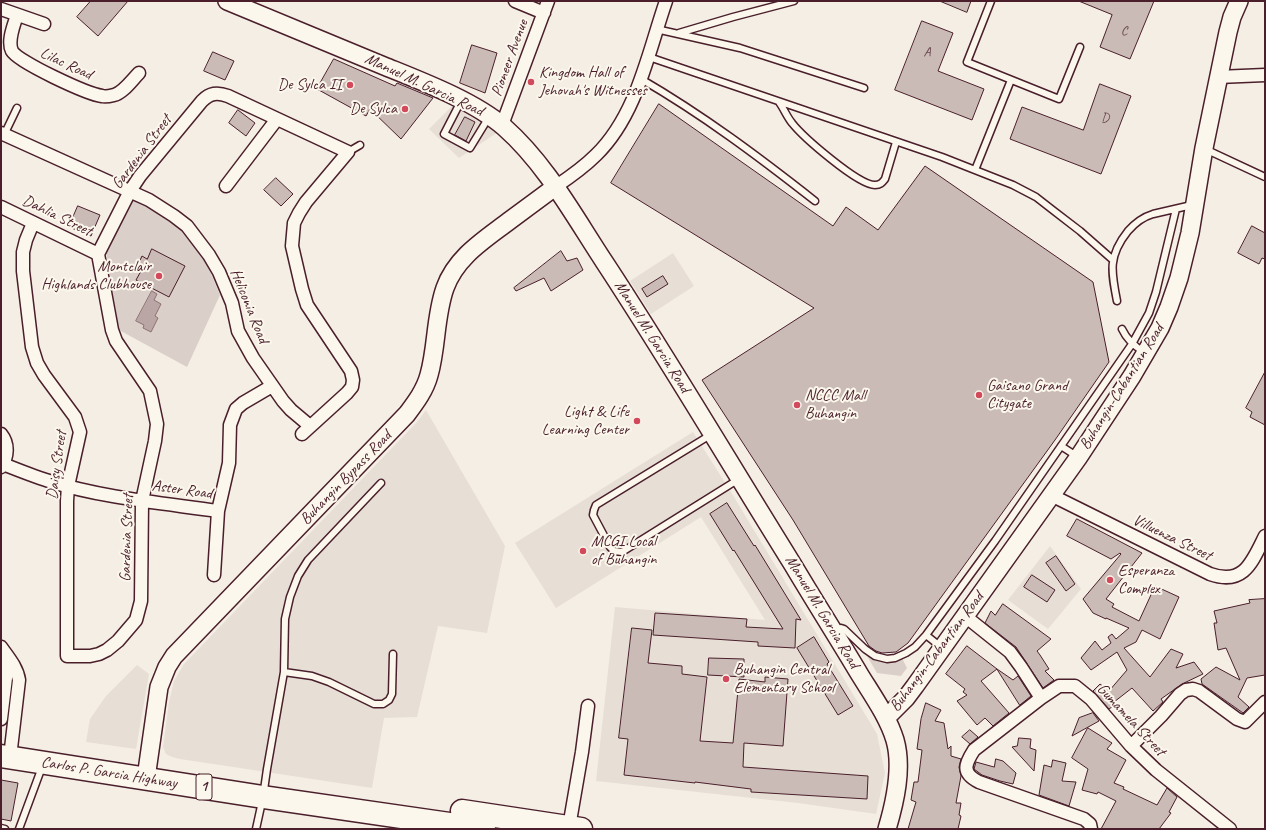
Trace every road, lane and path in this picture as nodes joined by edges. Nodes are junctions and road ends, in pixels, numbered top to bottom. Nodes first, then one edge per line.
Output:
1 (227, 1) edge
2 (515, 1) edge
3 (548, 1) edge
4 (666, 1) edge
5 (794, 1) edge
6 (991, 1) edge
7 (1239, 1) edge
8 (1, 10) edge
9 (544, 13) junction
10 (17, 15) junction
11 (44, 24) dead end
12 (656, 29) junction
13 (678, 34) junction
14 (1080, 47) dead end
15 (649, 57) junction
16 (139, 73) dead end
17 (1218, 76) junction
18 (1265, 76) edge
19 (641, 79) junction
20 (1011, 80) junction
21 (864, 88) dead end
22 (461, 100) junction
23 (779, 102) junction
24 (17, 108) dead end
25 (277, 119) junction
26 (496, 120) junction
27 (3, 134) edge
28 (896, 142) junction
29 (360, 145) dead end
30 (1204, 148) junction
31 (348, 152) junction
32 (976, 170) junction
33 (1265, 177) edge
34 (226, 186) dead end
35 (556, 187) junction
36 (130, 191) junction
37 (815, 201) dead end
38 (1194, 205) junction
39 (1, 207) edge
40 (1176, 209) junction
41 (33, 223) junction
42 (98, 254) junction
43 (1113, 260) junction
44 (1116, 300) dead end
45 (1122, 329) dead end
46 (1132, 344) junction
47 (1146, 354) junction
48 (272, 386) junction
49 (1, 434) edge
50 (712, 434) junction
51 (1061, 446) junction
52 (1078, 458) junction
53 (2, 465) edge
54 (739, 479) junction
55 (381, 483) dead end
56 (68, 486) junction
57 (1051, 495) junction
58 (142, 501) junction
59 (218, 511) junction
60 (1265, 536) edge
61 (214, 575) dead end
62 (965, 616) junction
63 (834, 632) junction
64 (926, 635) junction
65 (942, 648) junction
66 (3, 650) edge
67 (393, 654) dead end
68 (67, 656) joint
69 (284, 672) junction
70 (4, 696) junction
71 (17, 698) junction
72 (1042, 698) junction
73 (1265, 702) edge
74 (588, 706) dead end
75 (886, 718) junction
76 (1, 719) edge
77 (1131, 746) junction
78 (6, 756) edge
79 (43, 762) junction
80 (146, 778) junction
81 (263, 797) junction
82 (407, 818) junction
83 (1, 828) edge
84 (575, 828) edge
85 (5, 829) edge
86 (19, 829) edge
87 (256, 829) edge
88 (429, 829) edge
89 (484, 829) edge
90 (887, 829) edge
91 (1091, 829) edge
92 (1230, 829) edge

1 - 22 main road, Manuel M. Garcia Road
2 - 9 street
3 - 9 street, Pioneer Avenue
4 - 12 street
5 - 13 lane
6 - 20 lane
7 - 17 main road, Buhangin-Cabantian Road
8 - 10 street, Lilac Road
9 - 26 street, Pioneer Avenue
10 - 11 street, Lilac Road
10 - 16 street, Lilac Road
12 - 13 lane
12 - 15 street
13 - 21 lane
14 - 20 lane
15 - 19 street
15 - 23 lane
17 - 18 street
17 - 30 main road, Buhangin-Cabantian Road
19 - 35 street
19 - 37 lane
20 - 32 lane
22 - 26 main road, Manuel M. Garcia Road
22 - 26 lane
23 - 28 lane
23 - 28 lane
24 - 27 lane
25 - 31 street, Gardenia Street
25 - 34 street
25 - 36 street, Gardenia Street
26 - 35 main road, Manuel M. Garcia Road
27 - 36 street, Heliconia Road
28 - 32 lane
29 - 31 lane
30 - 33 lane
30 - 38 main road, Buhangin-Cabantian Road
31 - 48 street, Heliconia Road
32 - 43 lane
35 - 50 main road, Manuel M. Garcia Road
35 - 80 main road, Buhangin Bypass Road
36 - 42 street, Gardenia Street
36 - 48 street, Heliconia Road
38 - 40 lane
38 - 47 main road, Buhangin-Cabantian Road
39 - 41 street, Dahlia Street
40 - 43 lane
40 - 46 lane
41 - 42 street, Dahlia Street
41 - 56 street, Daisy Street
42 - 58 street, Gardenia Street
43 - 44 lane
45 - 46 lane
46 - 47 lane
46 - 51 lane
47 - 52 main road, Buhangin-Cabantian Road
48 - 59 street
49 - 53 street
50 - 54 main road, Manuel M. Garcia Road
50 - 54 lane
51 - 52 lane
51 - 64 lane
52 - 57 main road, Buhangin-Cabantian Road
53 - 56 street, Aster Road
54 - 63 main road, Manuel M. Garcia Road
55 - 69 lane
56 - 58 street, Aster Road
56 - 68 street, Daisy Street
57 - 60 street, Villuenza Street
57 - 62 main road, Buhangin-Cabantian Road
58 - 59 street, Aster Road
58 - 68 street, Gardenia Street
59 - 61 street
62 - 65 main road, Buhangin-Cabantian Road
62 - 72 street
63 - 64 lane
63 - 75 main road, Manuel M. Garcia Road
64 - 65 lane
65 - 75 main road, Buhangin-Cabantian Road
66 - 70 street
66 - 71 street
67 - 69 lane
69 - 81 lane
70 - 71 street
70 - 76 street
71 - 78 street
72 - 77 street, Gumamela Street
72 - 91 street, Gumamela Street
73 - 77 street
74 - 84 street
75 - 90 main road, Manuel M. Garcia Road
77 - 92 street, Gumamela Street
78 - 79 highway, Carlos P. Garcia Highway / 1
79 - 80 highway, Carlos P. Garcia Highway / 1
79 - 86 lane
80 - 81 highway, Carlos P. Garcia Highway / 1
81 - 82 highway, Carlos P. Garcia Highway / 1
81 - 87 lane
82 - 84 highway, Carlos P. Garcia Highway / 1
82 - 88 highway, Carlos P. Garcia Highway / 1
82 - 89 highway, Carlos P. Garcia Highway / 1
83 - 85 lane

